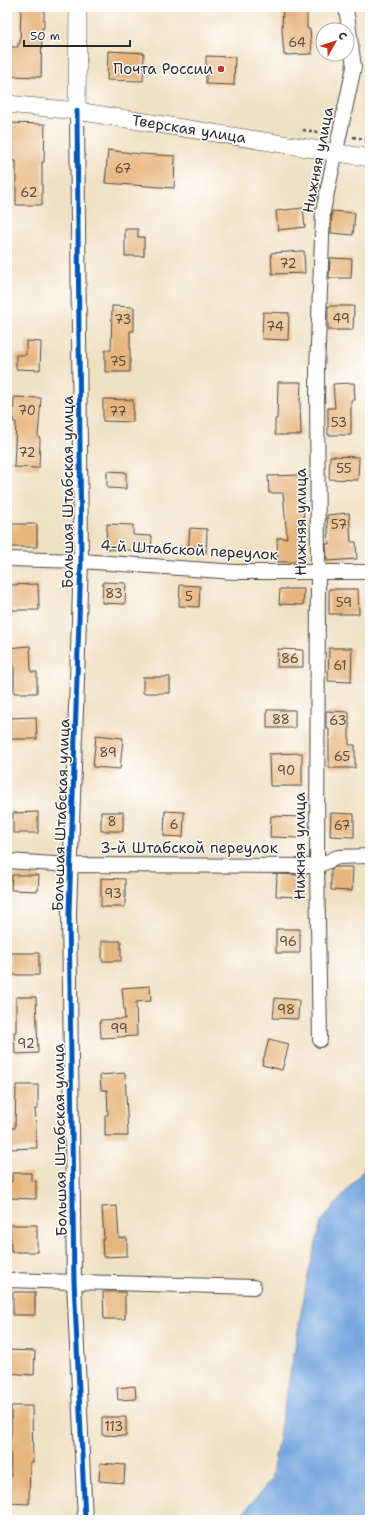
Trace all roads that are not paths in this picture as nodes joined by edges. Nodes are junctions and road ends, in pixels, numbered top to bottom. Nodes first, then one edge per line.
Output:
1 (78, 7) edge
2 (346, 7) edge
3 (7, 104) edge
4 (77, 111) junction
5 (335, 152) junction
6 (370, 158) edge
7 (7, 559) edge
8 (81, 561) junction
9 (318, 572) junction
10 (370, 572) edge
11 (370, 856) edge
12 (7, 861) edge
13 (71, 865) junction
14 (317, 866) junction
15 (320, 1040) dead end
16 (7, 1280) edge
17 (74, 1281) junction
18 (254, 1287) dead end
19 (85, 1520) edge

1 - 4 main road, Большая Штабская улица
2 - 5 street, Нижняя улица
3 - 4 main road, Тверская улица
4 - 5 main road, Тверская улица
4 - 8 street, Большая Штабская улица
5 - 6 main road, Тверская улица
5 - 9 street, Нижняя улица
7 - 8 street, 4-й Штабской переулок
8 - 9 street, 4-й Штабской переулок
8 - 13 street, Большая Штабская улица
9 - 10 street, 4-й Штабской переулок
9 - 14 street, Нижняя улица
11 - 14 street, 3-й Штабской переулок
12 - 13 street, 3-й Штабской переулок
13 - 14 street, 3-й Штабской переулок
13 - 17 street, Большая Штабская улица
14 - 15 street, Нижняя улица
16 - 17 street
17 - 18 street
17 - 19 street, Большая Штабская улица

